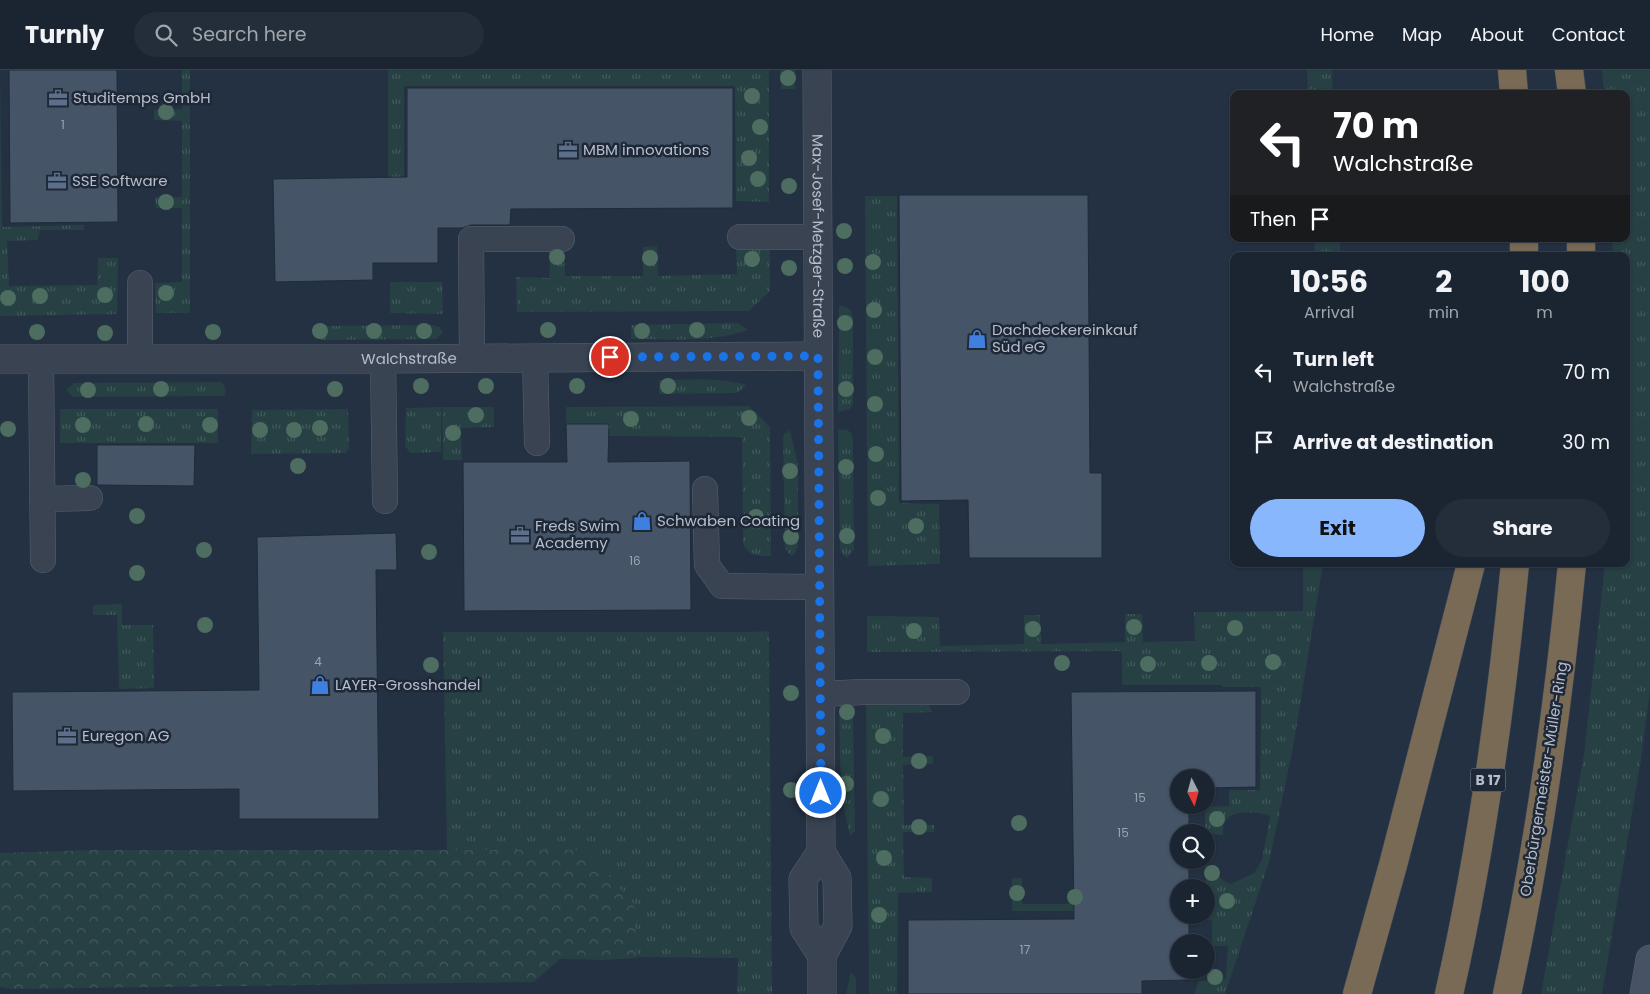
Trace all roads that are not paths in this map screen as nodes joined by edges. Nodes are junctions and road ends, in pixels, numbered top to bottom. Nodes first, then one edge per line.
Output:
1 (817, 70) edge
2 (1512, 70) edge
3 (1569, 70) edge
4 (1514, 90) edge
5 (1572, 90) edge
6 (819, 237) junction
7 (740, 238) dead end
8 (562, 239) dead end
9 (140, 283) dead end
10 (818, 356) junction
11 (535, 358) junction
12 (41, 359) junction
13 (383, 359) junction
14 (472, 359) junction
15 (0, 360) edge
16 (140, 360) junction
17 (537, 443) dead end
18 (705, 489) dead end
19 (90, 498) dead end
20 (42, 499) junction
21 (385, 501) dead end
22 (43, 560) dead end
23 (1470, 567) edge
24 (1515, 567) edge
25 (1572, 567) edge
26 (819, 587) junction
27 (957, 692) dead end
28 (821, 694) junction
29 (1650, 959) edge
30 (822, 994) edge
31 (1356, 994) edge
32 (1449, 994) edge
33 (1508, 994) edge
34 (1644, 994) edge

1 - 6 street, Max-Josef-Metzger-Straße
2 - 4 highway
3 - 5 highway
6 - 7 lane
6 - 10 street, Max-Josef-Metzger-Straße
8 - 14 lane
9 - 16 lane
10 - 11 street, Walchstraße
10 - 26 street, Max-Josef-Metzger-Straße
11 - 14 street, Walchstraße
11 - 17 lane
12 - 15 street, Walchstraße
12 - 16 street, Walchstraße
12 - 20 lane
13 - 14 street, Walchstraße
13 - 16 street, Walchstraße
13 - 21 lane
18 - 26 lane
19 - 20 lane
20 - 22 lane
23 - 31 highway
24 - 32 highway, B 17
25 - 33 highway, Oberbürgermeister-Müller-Ring
26 - 28 street, Max-Josef-Metzger-Straße
27 - 28 lane
28 - 30 street, Max-Josef-Metzger-Straße
29 - 34 street

